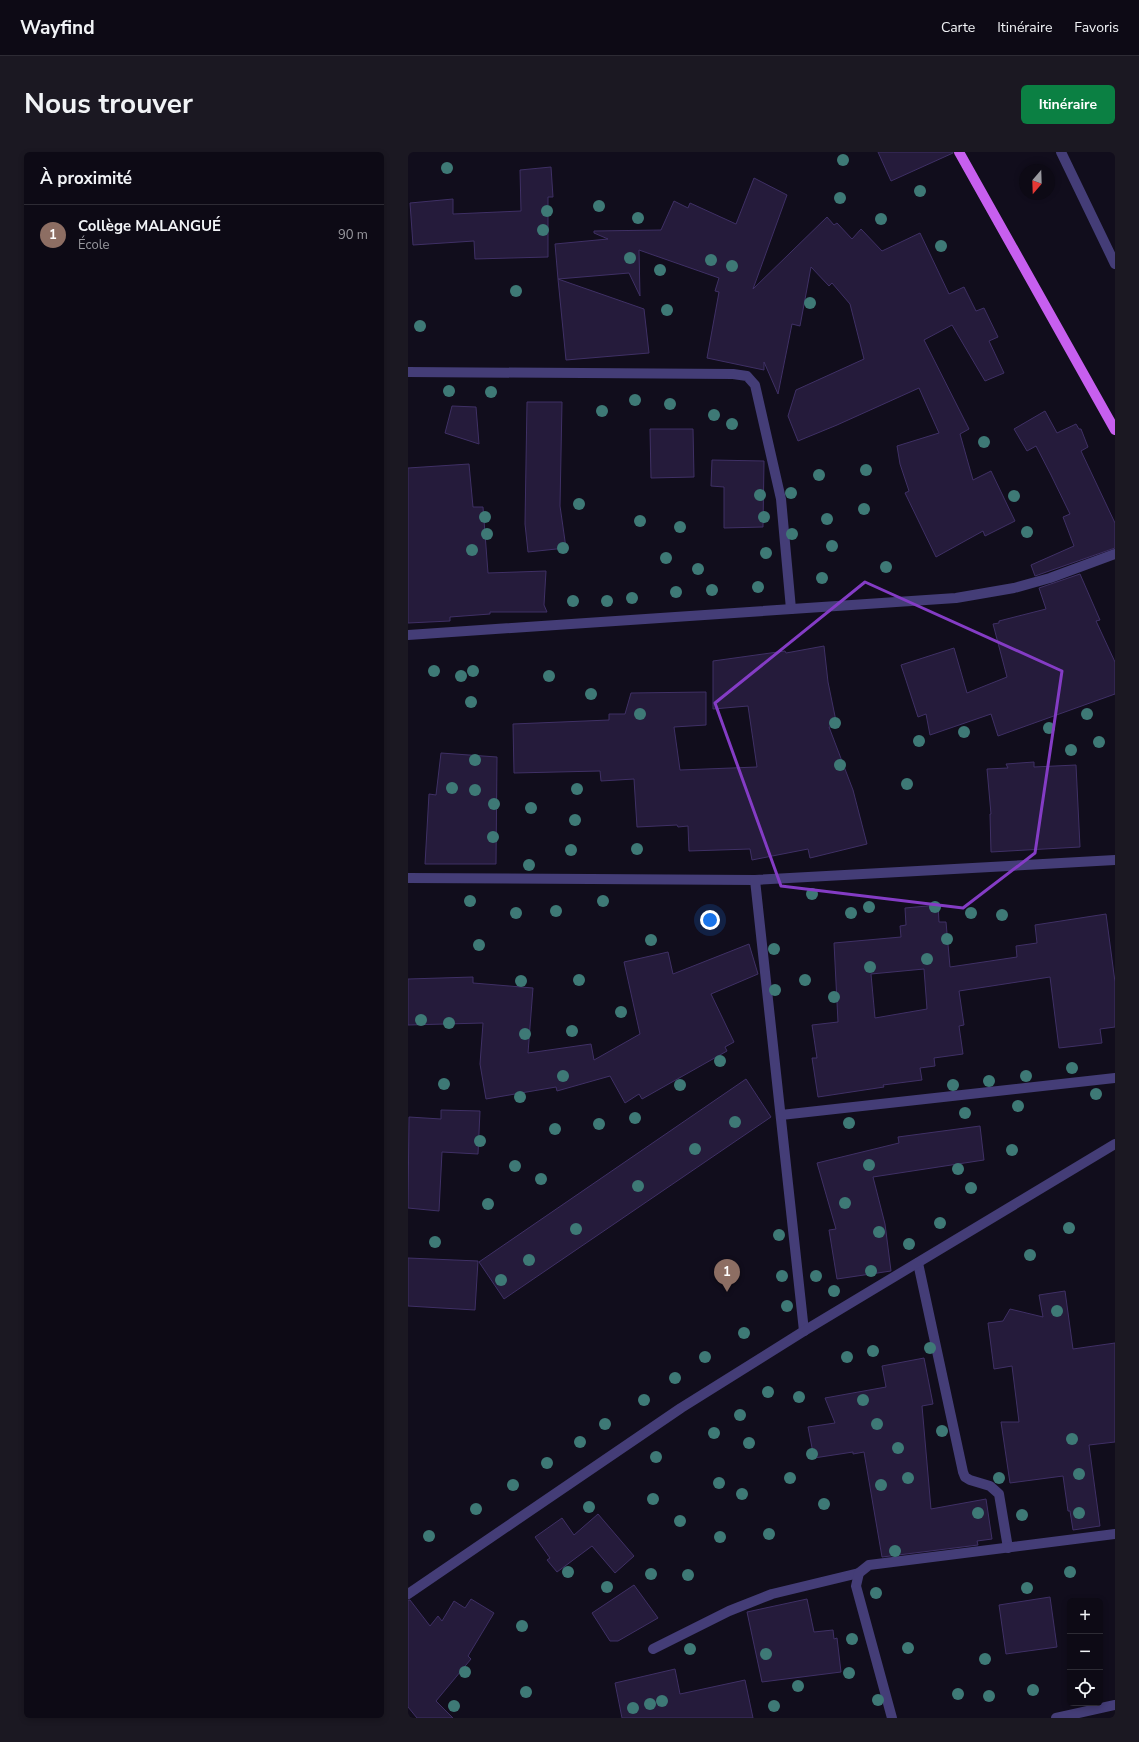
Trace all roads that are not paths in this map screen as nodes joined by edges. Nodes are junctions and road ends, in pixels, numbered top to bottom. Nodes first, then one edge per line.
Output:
1 (959, 152) edge
2 (1061, 152) edge
3 (1115, 264) edge
4 (408, 372) edge
5 (1115, 429) edge
6 (1115, 554) edge
7 (791, 609) junction
8 (408, 635) edge
9 (1115, 860) edge
10 (408, 878) edge
11 (755, 880) junction
12 (1115, 1078) edge
13 (781, 1115) junction
14 (1115, 1144) edge
15 (918, 1263) junction
16 (804, 1331) junction
17 (1115, 1534) edge
18 (1008, 1548) junction
19 (859, 1573) junction
20 (408, 1594) edge
21 (653, 1649) dead end
22 (1115, 1705) edge
23 (892, 1718) edge
24 (1056, 1718) edge

1 - 5 main road
2 - 3 street
4 - 7 street
6 - 7 street
7 - 8 street
9 - 11 street
10 - 11 street
11 - 13 street
12 - 13 street
13 - 16 street
14 - 15 street
15 - 16 street
15 - 18 street
16 - 20 street
17 - 18 street
18 - 19 street
19 - 21 street
19 - 23 street
22 - 24 street

